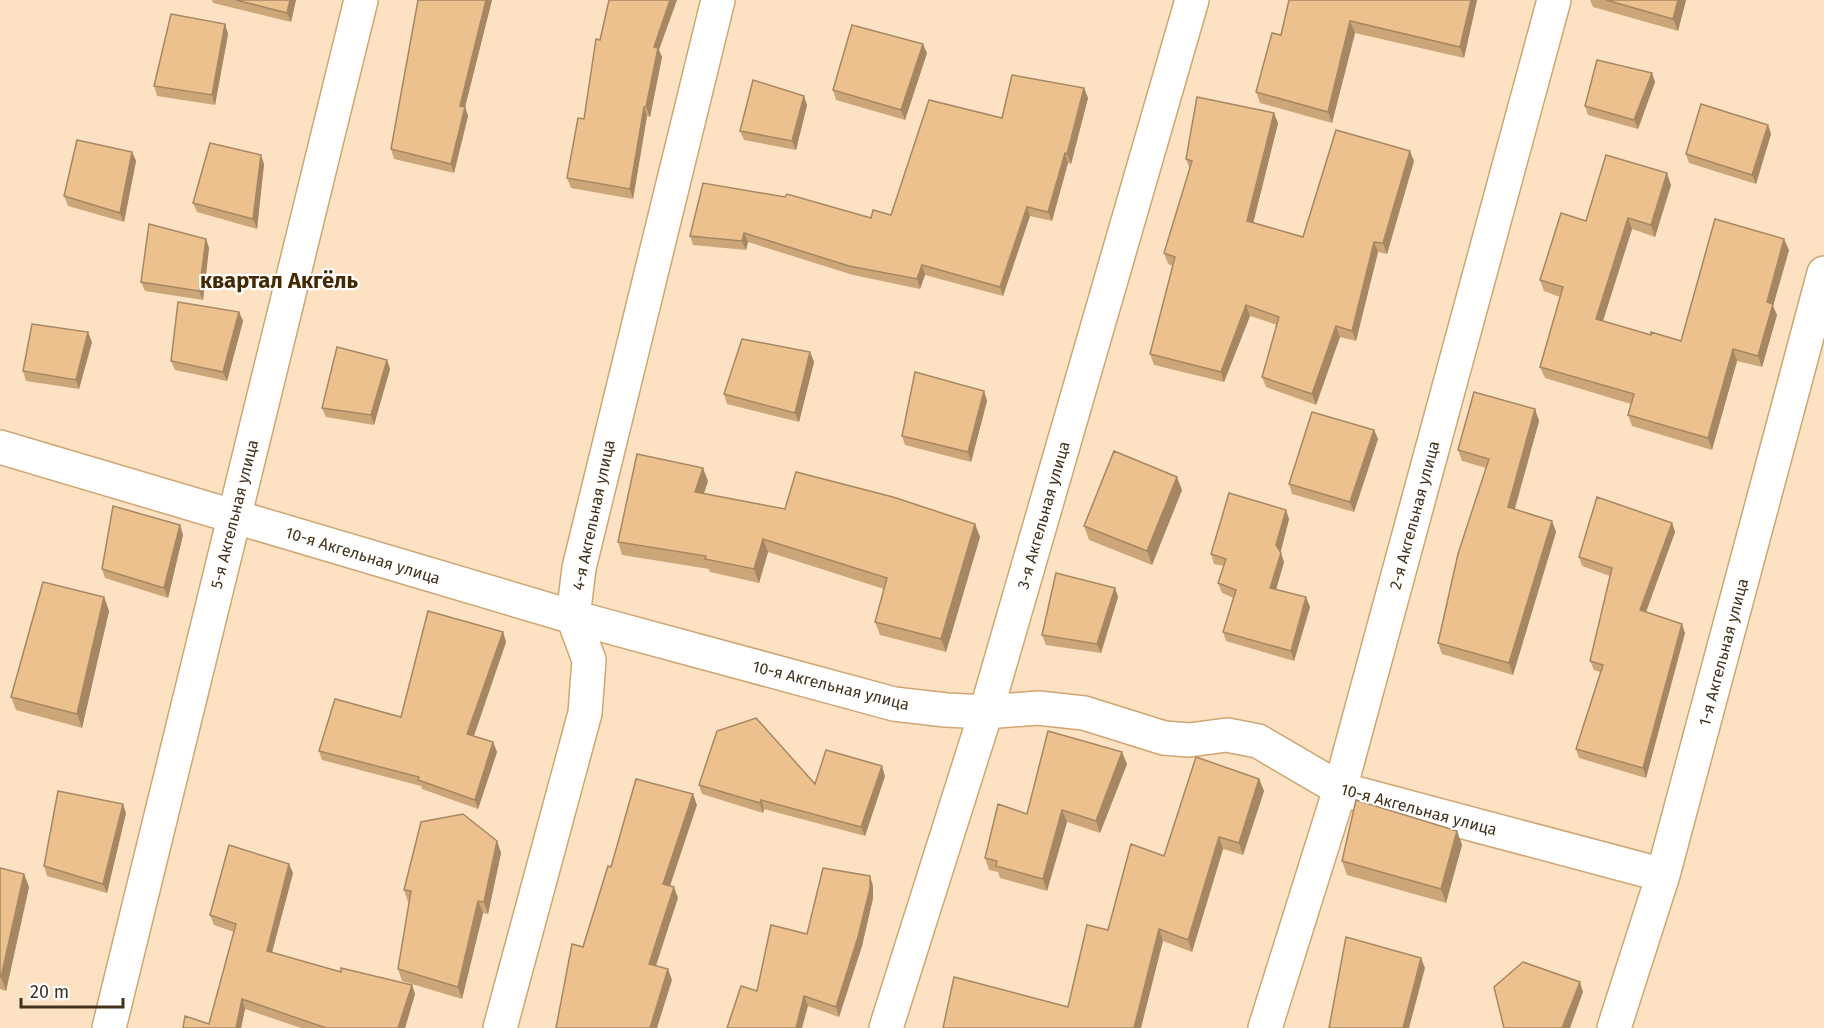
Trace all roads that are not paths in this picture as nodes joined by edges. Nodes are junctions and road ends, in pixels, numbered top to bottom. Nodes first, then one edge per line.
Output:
1 (361, 0) edge
2 (718, 0) edge
3 (1192, 0) edge
4 (1554, 0) edge
5 (1824, 273) edge
6 (0, 447) edge
7 (234, 516) junction
8 (573, 617) junction
9 (986, 712) junction
10 (1340, 789) junction
11 (1663, 875) junction
12 (108, 1028) edge
13 (500, 1028) edge
14 (886, 1028) edge
15 (1265, 1028) edge
16 (1614, 1028) edge

1 - 7 street, 5-я Акгельная улица
2 - 8 street, 4-я Акгельная улица
3 - 9 street, 3-я Акгельная улица
4 - 10 street, 2-я Акгельная улица
5 - 11 street, 1-я Акгельная улица
6 - 7 street, 10-я Акгельная улица
7 - 8 street, 10-я Акгельная улица
7 - 12 street, 5-я Акгельная улица
8 - 9 street, 10-я Акгельная улица
8 - 13 street, 4-я Акгельная улица
9 - 10 street, 10-я Акгельная улица
9 - 14 street, 3-я Акгельная улица
10 - 11 street, 10-я Акгельная улица
10 - 15 street, 2-я Акгельная улица
11 - 16 street, 1-я Акгельная улица

